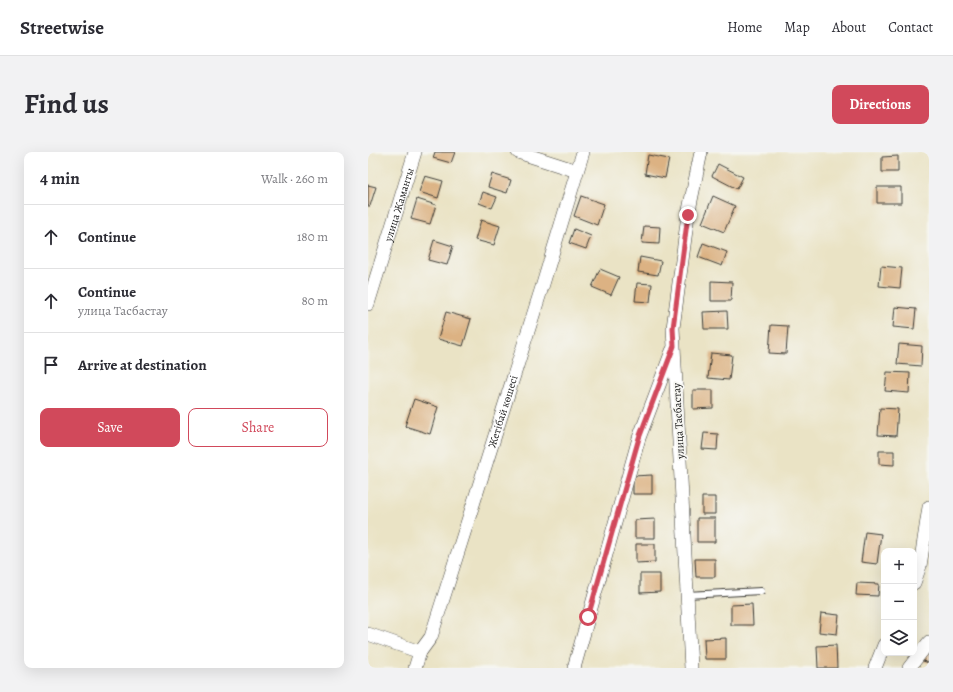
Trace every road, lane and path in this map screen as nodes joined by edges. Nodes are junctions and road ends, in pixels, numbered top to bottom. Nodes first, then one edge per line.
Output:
1 (415, 152) edge
2 (518, 152) edge
3 (582, 152) edge
4 (701, 152) edge
5 (577, 171) junction
6 (368, 304) edge
7 (674, 346) junction
8 (929, 507) edge
9 (917, 574) edge
10 (761, 591) dead end
11 (687, 595) junction
12 (368, 634) edge
13 (929, 642) edge
14 (420, 652) junction
15 (881, 653) edge
16 (415, 668) edge
17 (574, 668) edge
18 (692, 668) edge
19 (875, 668) edge
20 (909, 668) edge

1 - 6 street, улица Жаманты
2 - 5 street
3 - 5 street, Жетібай көшесі
4 - 7 street, улица Тасбастау
5 - 14 street, Жетібай көшесі
7 - 11 street, улица Тасбастау
7 - 17 street
8 - 9 street
10 - 11 lane
11 - 18 street, улица Тасбастау
12 - 14 street
13 - 20 street
14 - 16 street, Жетібай көшесі
15 - 19 street

